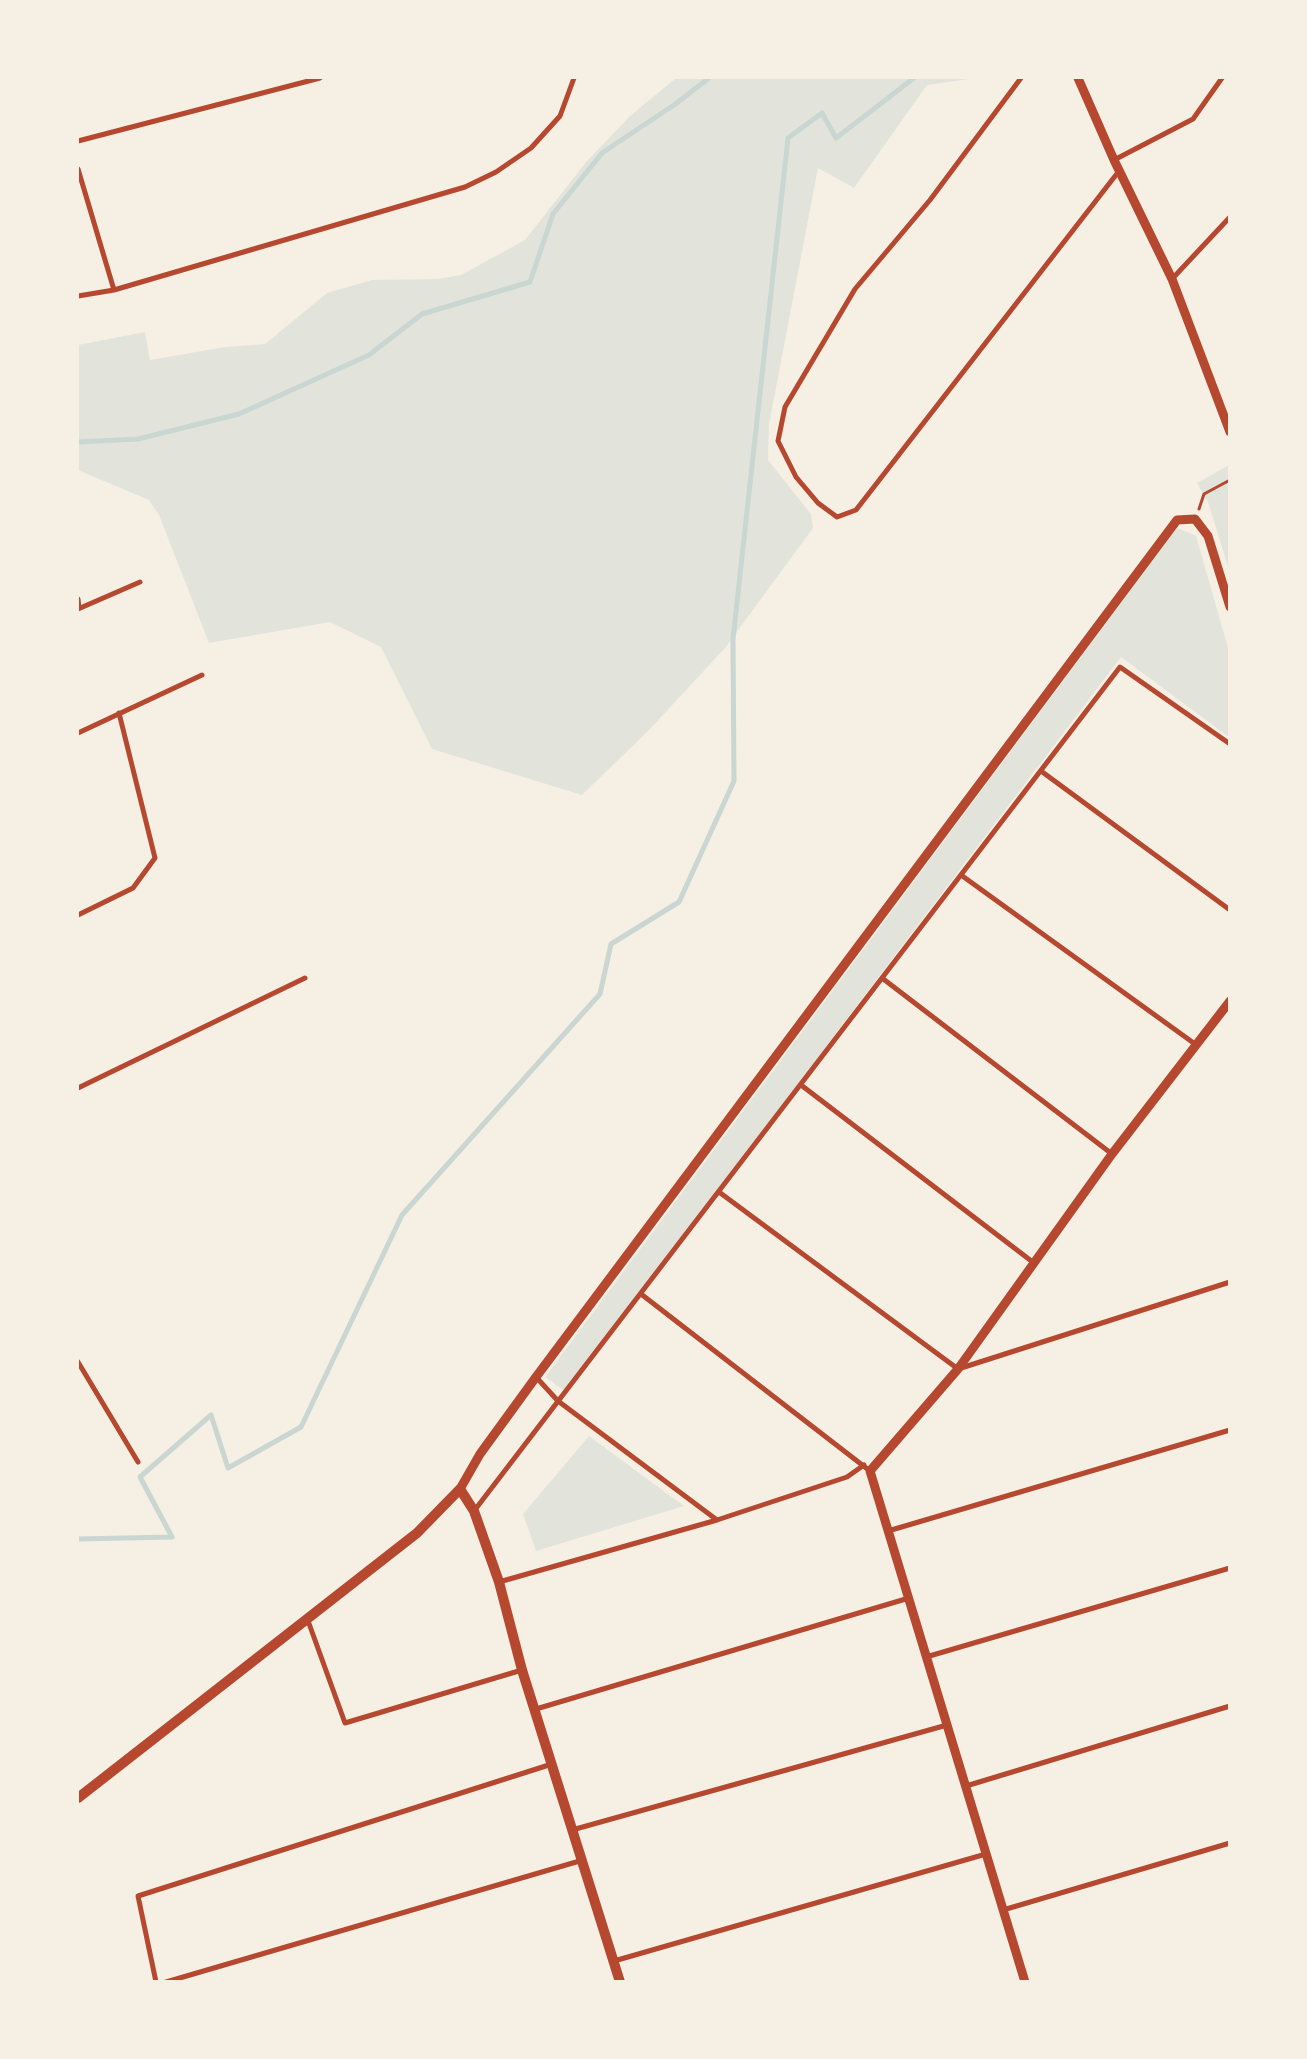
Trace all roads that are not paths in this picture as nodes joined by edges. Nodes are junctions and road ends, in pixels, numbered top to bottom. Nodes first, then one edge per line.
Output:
1 (320, 78) edge
2 (574, 78) edge
3 (1021, 78) edge
4 (1078, 78) edge
5 (1222, 78) edge
6 (78, 141) edge
7 (1114, 160) junction
8 (78, 169) edge
9 (1119, 170) junction
10 (1230, 217) edge
11 (1172, 279) junction
12 (114, 290) junction
13 (78, 296) edge
14 (1230, 432) edge
15 (140, 582) dead end
16 (78, 600) edge
17 (1230, 607) edge
18 (78, 609) edge
19 (202, 675) dead end
20 (119, 713) junction
21 (78, 733) edge
22 (1230, 744) edge
23 (1041, 771) junction
24 (961, 875) junction
25 (1230, 910) edge
26 (78, 915) edge
27 (305, 978) dead end
28 (882, 978) junction
29 (1230, 1001) edge
30 (1195, 1044) junction
31 (801, 1085) junction
32 (78, 1088) edge
33 (1112, 1154) junction
34 (719, 1192) junction
35 (1034, 1263) junction
36 (1230, 1282) edge
37 (641, 1294) junction
38 (78, 1362) edge
39 (958, 1369) junction
40 (536, 1377) junction
41 (558, 1402) junction
42 (1230, 1430) edge
43 (138, 1462) dead end
44 (867, 1468) junction
45 (460, 1489) junction
46 (474, 1511) junction
47 (718, 1520) junction
48 (888, 1531) junction
49 (1230, 1568) edge
50 (499, 1582) junction
51 (909, 1598) junction
52 (307, 1618) junction
53 (926, 1657) junction
54 (522, 1670) junction
55 (1230, 1706) edge
56 (536, 1709) junction
57 (947, 1725) junction
58 (553, 1764) junction
59 (966, 1786) junction
60 (78, 1798) edge
61 (572, 1830) junction
62 (1230, 1843) edge
63 (986, 1854) junction
64 (583, 1860) junction
65 (1003, 1910) junction
66 (614, 1961) junction
67 (1022, 1981) edge
68 (156, 1982) edge
69 (166, 1982) edge
70 (620, 1982) edge

1 - 6 street
2 - 12 street
3 - 9 street
4 - 7 street
5 - 7 street
7 - 9 street
8 - 12 street
9 - 11 street
10 - 11 street
11 - 14 street
12 - 13 street
15 - 18 street
16 - 18 street
17 - 40 street
19 - 20 street
20 - 21 street
20 - 26 street
22 - 23 street
23 - 24 street
23 - 25 street
24 - 28 street
24 - 30 street
27 - 32 street
28 - 31 street
28 - 33 street
29 - 30 street
30 - 33 street
31 - 34 street
31 - 35 street
33 - 35 street
34 - 37 street
34 - 39 street
35 - 39 street
36 - 39 street
37 - 41 street
37 - 44 street
38 - 43 street
39 - 44 street
40 - 41 street
40 - 45 street
41 - 46 street
41 - 47 street
42 - 48 street
44 - 47 street
44 - 48 street
45 - 46 main road
45 - 52 main road
46 - 50 main road
47 - 50 street
48 - 51 street
49 - 53 street
50 - 54 main road
51 - 53 street
51 - 56 street
52 - 54 street
52 - 60 main road
53 - 57 street
54 - 56 main road
55 - 59 street
56 - 58 main road
57 - 59 street
57 - 61 street
58 - 61 main road
58 - 68 street
59 - 63 street
61 - 64 main road
62 - 65 street
63 - 65 street
63 - 66 street
64 - 66 main road
64 - 69 street
65 - 67 street
66 - 70 main road

